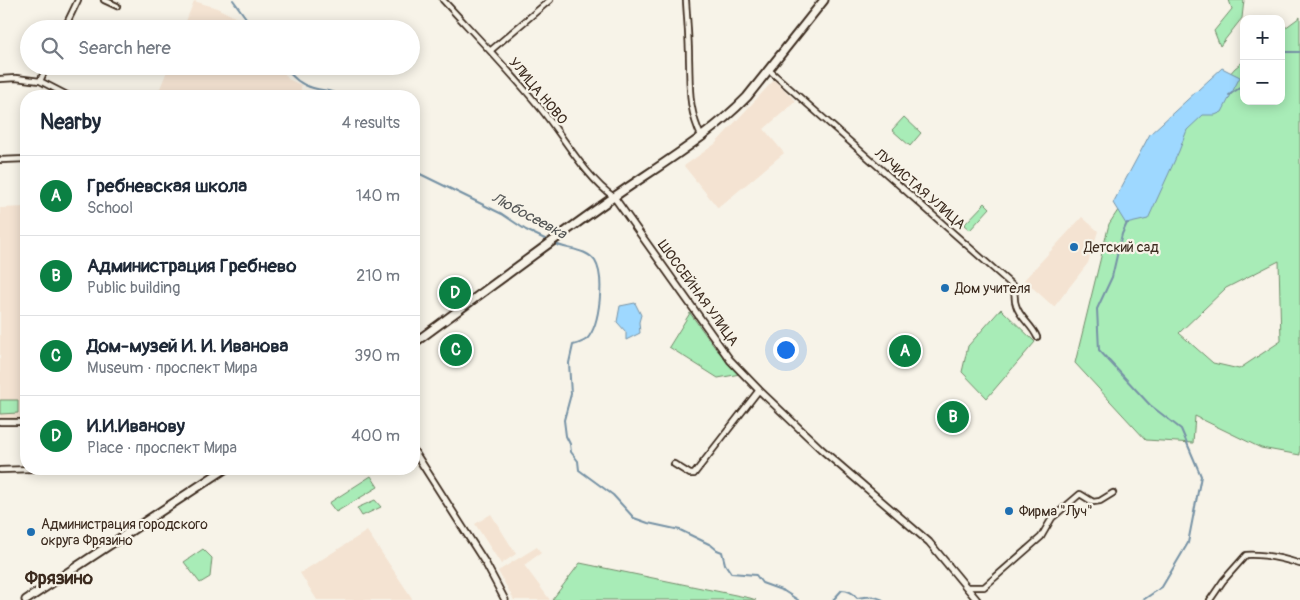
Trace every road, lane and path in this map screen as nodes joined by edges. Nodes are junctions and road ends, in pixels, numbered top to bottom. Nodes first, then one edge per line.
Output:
1 (78, 0) edge
2 (104, 0) edge
3 (443, 0) edge
4 (550, 0) edge
5 (686, 0) edge
6 (824, 0) edge
7 (117, 6) dead end
8 (68, 20) edge
9 (490, 51) junction
10 (768, 70) junction
11 (43, 75) edge
12 (0, 79) edge
13 (40, 81) junction
14 (57, 90) edge
15 (702, 138) junction
16 (20, 159) edge
17 (0, 160) edge
18 (614, 197) junction
19 (1037, 337) dead end
20 (420, 339) edge
21 (759, 390) junction
22 (0, 422) edge
23 (20, 422) edge
24 (420, 460) edge
25 (674, 464) dead end
26 (20, 469) edge
27 (0, 470) edge
28 (216, 475) edge
29 (1112, 493) dead end
30 (1300, 564) edge
31 (967, 587) junction
32 (26, 600) edge
33 (506, 600) edge
34 (977, 600) edge
35 (1210, 600) edge

1 - 8 street
2 - 7 street
3 - 9 street, УЛИЦА НОВО
4 - 9 street
5 - 15 street
6 - 10 main road
9 - 18 street, УЛИЦА НОВО
10 - 15 main road
10 - 19 street, ЛУЧИСТАЯ УЛИЦА
11 - 13 street
12 - 13 street
13 - 14 street
15 - 18 main road
16 - 17 street
18 - 20 main road
18 - 21 street, ШОССЕЙНАЯ УЛИЦА
21 - 25 street
21 - 31 street, ШОССЕЙНАЯ УЛИЦА
22 - 23 street
24 - 33 street
26 - 27 street
28 - 32 main road
29 - 31 street
30 - 35 street
31 - 34 street, ШОССЕЙНАЯ УЛИЦА

